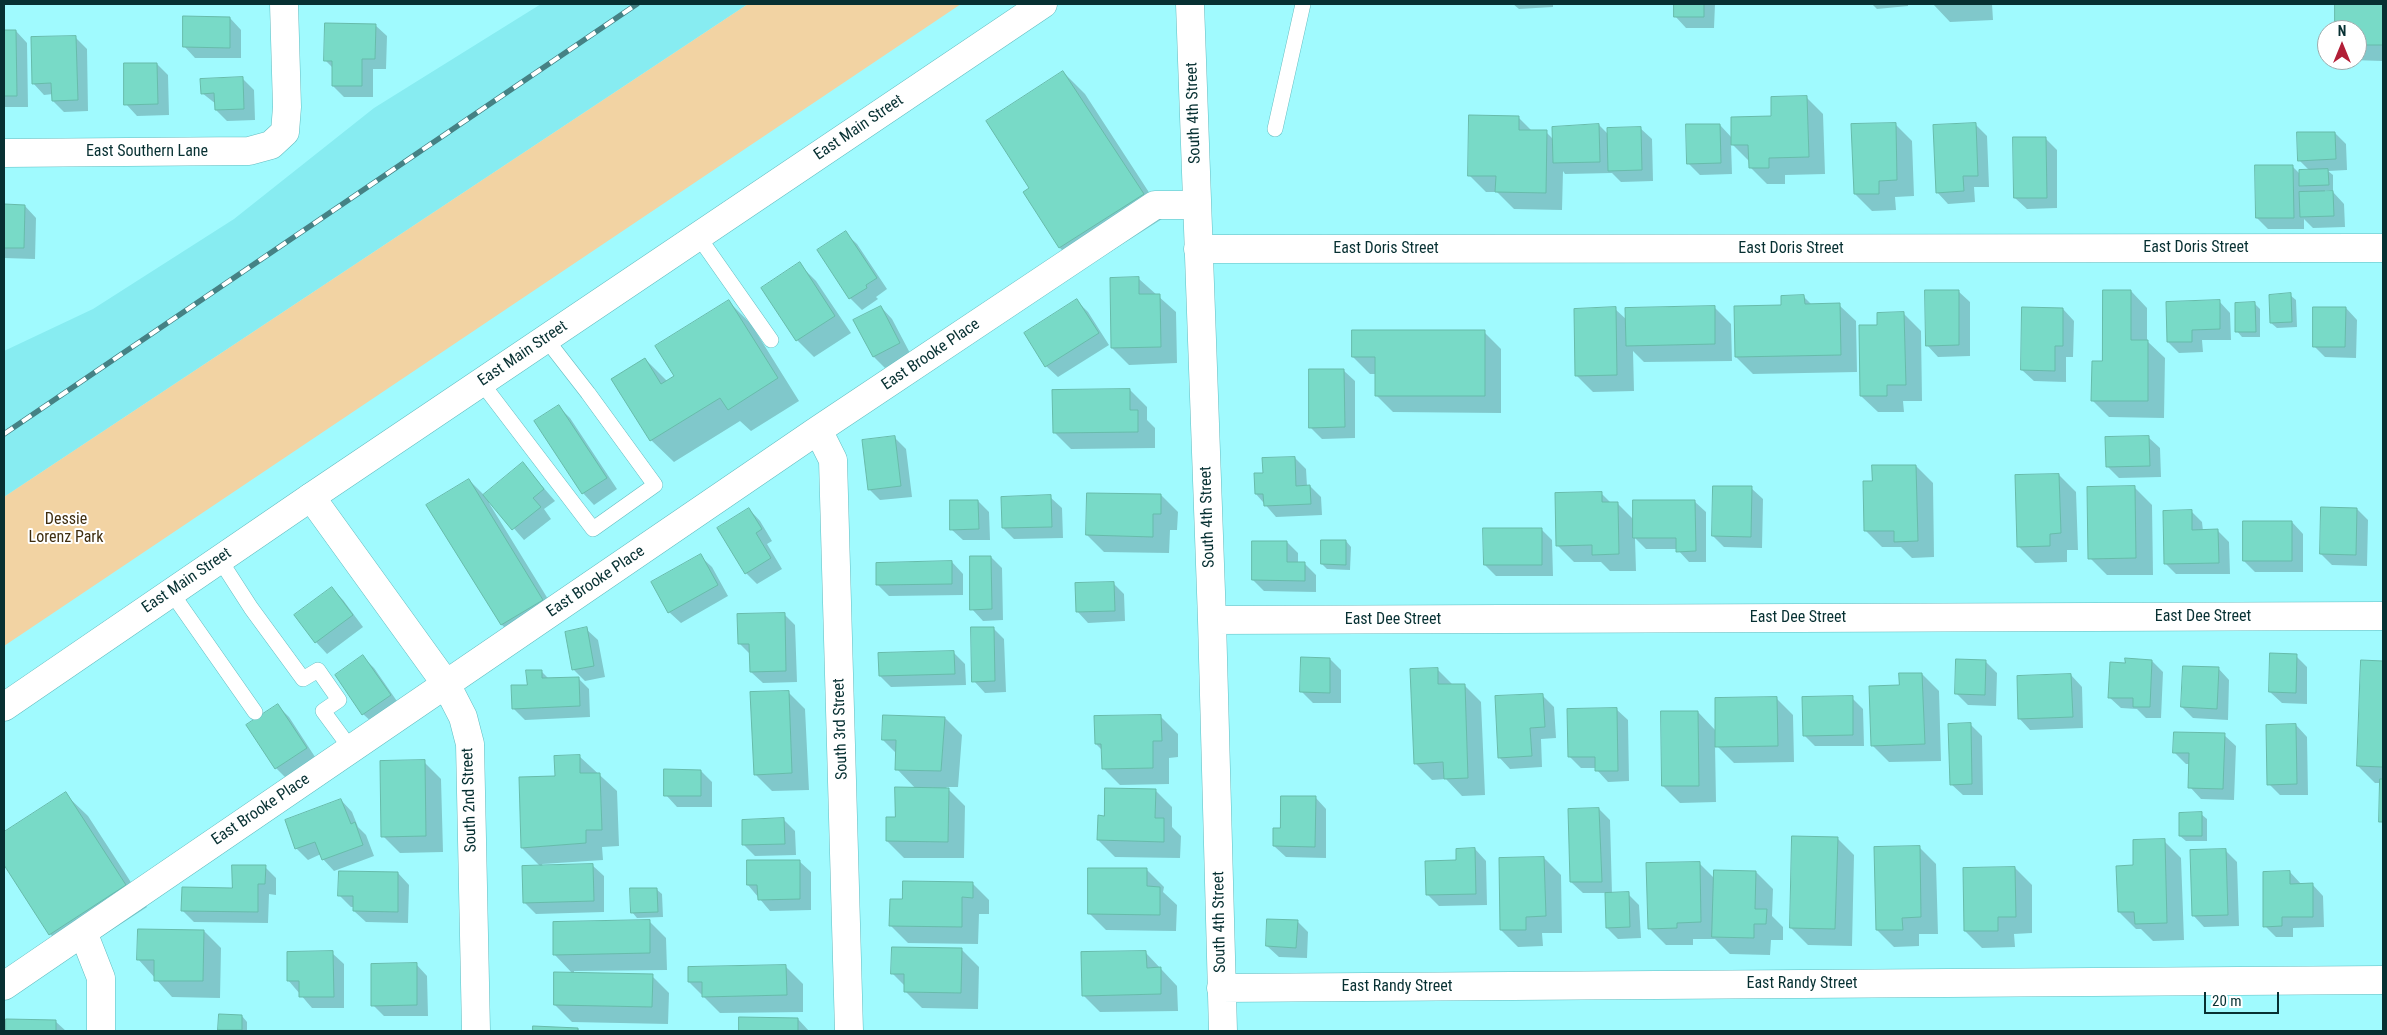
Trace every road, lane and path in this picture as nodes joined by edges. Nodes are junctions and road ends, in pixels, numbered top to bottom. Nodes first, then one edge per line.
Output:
1 (284, 4) edge
2 (1043, 4) edge
3 (1190, 4) edge
4 (1303, 4) edge
5 (1275, 129) dead end
6 (4, 153) edge
7 (1197, 206) junction
8 (698, 236) junction
9 (2383, 248) edge
10 (1198, 249) junction
11 (546, 339) junction
12 (771, 340) dead end
13 (481, 382) junction
14 (818, 430) junction
15 (311, 497) junction
16 (220, 560) junction
17 (172, 592) junction
18 (2383, 616) edge
19 (1212, 620) junction
20 (446, 684) junction
21 (4, 707) edge
22 (255, 712) dead end
23 (351, 749) junction
24 (83, 932) junction
25 (2383, 980) edge
26 (4, 986) edge
27 (1222, 988) junction
28 (102, 1031) edge
29 (476, 1031) edge
30 (849, 1031) edge
31 (1222, 1031) edge

1 - 6 street, East Southern Lane
2 - 8 street, East Main Street
3 - 7 street, South 4th Street
4 - 5 lane
7 - 10 street, South 4th Street
7 - 14 street, East Brooke Place
8 - 11 street, East Main Street
8 - 12 lane
9 - 10 street, East Doris Street
10 - 19 street, South 4th Street
11 - 13 street, East Main Street
11 - 13 lane
13 - 15 street, East Main Street
14 - 20 street, East Brooke Place
14 - 30 street, South 3rd Street
15 - 16 street, East Main Street
15 - 20 street, South 2nd Street
16 - 17 street, East Main Street
16 - 23 lane
17 - 21 street, East Main Street
17 - 22 lane
18 - 19 street, East Dee Street
19 - 27 street, South 4th Street
20 - 23 street, East Brooke Place
20 - 29 street, South 2nd Street
23 - 24 street, East Brooke Place
24 - 26 street, East Brooke Place
24 - 28 street
25 - 27 street, East Randy Street
27 - 31 street, South 4th Street

